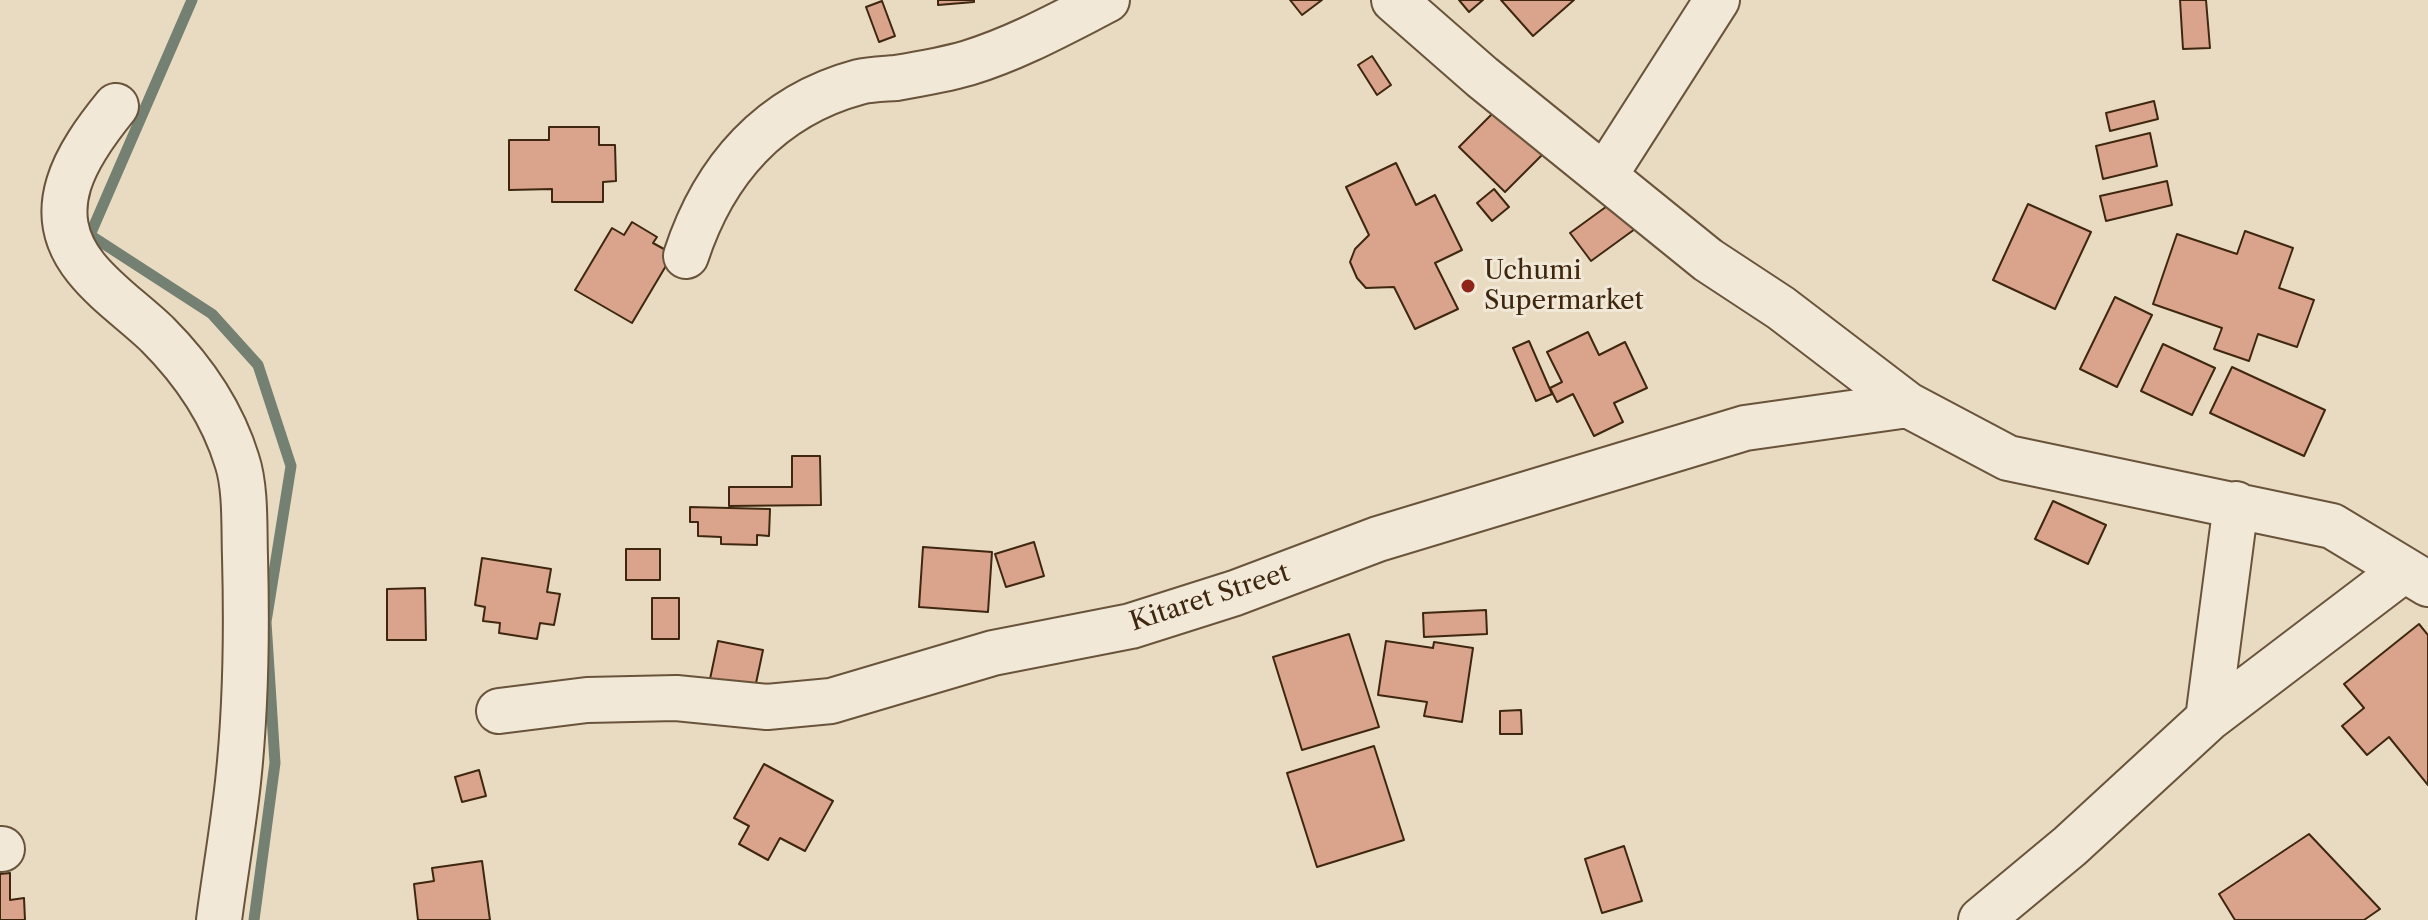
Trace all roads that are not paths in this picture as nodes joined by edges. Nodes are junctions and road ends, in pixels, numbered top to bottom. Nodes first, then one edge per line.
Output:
1 (1107, 0) edge
2 (1394, 0) edge
3 (1717, 0) edge
4 (116, 106) dead end
5 (1605, 175) junction
6 (686, 256) dead end
7 (1908, 405) junction
8 (2236, 504) junction
9 (2416, 577) edge
10 (499, 711) dead end
11 (2208, 719) junction
12 (219, 920) edge
13 (1981, 920) edge

1 - 6 street
2 - 5 street
3 - 5 street
4 - 12 street
5 - 7 street
7 - 8 street
7 - 10 street, Kitaret Street
8 - 9 street
8 - 11 street
9 - 11 street
11 - 13 street

